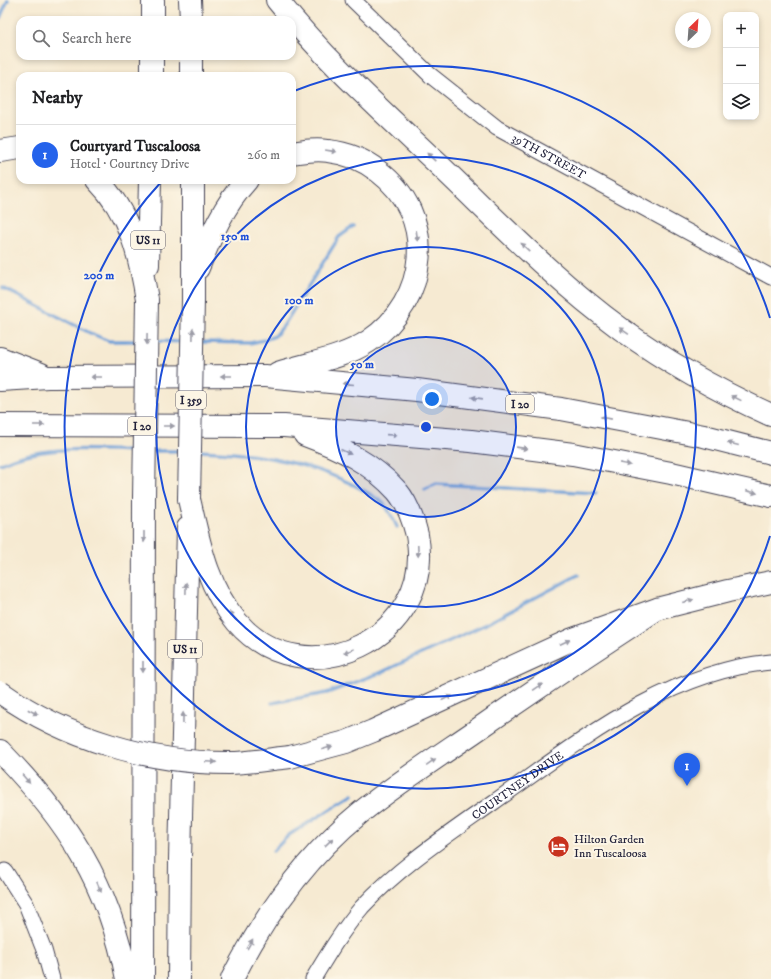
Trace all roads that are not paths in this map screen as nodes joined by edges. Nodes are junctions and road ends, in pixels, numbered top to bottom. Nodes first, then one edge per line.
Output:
1 (153, 0) edge
2 (190, 0) edge
3 (277, 0) edge
4 (353, 0) edge
5 (152, 16) edge
6 (191, 16) edge
7 (290, 16) edge
8 (296, 24) edge
9 (152, 60) edge
10 (191, 60) edge
11 (152, 72) edge
12 (191, 72) edge
13 (16, 149) edge
14 (0, 151) edge
15 (296, 152) edge
16 (101, 184) edge
17 (150, 184) edge
18 (193, 184) edge
19 (244, 184) edge
20 (771, 277) edge
21 (194, 290) junction
22 (147, 300) junction
23 (0, 358) edge
24 (265, 376) junction
25 (48, 377) junction
26 (0, 380) edge
27 (771, 415) edge
28 (0, 425) edge
29 (284, 426) junction
30 (771, 453) edge
31 (771, 496) edge
32 (189, 499) junction
33 (771, 582) edge
34 (657, 609) junction
35 (771, 662) edge
36 (0, 692) edge
37 (0, 751) edge
38 (5, 871) dead end
39 (52, 979) edge
40 (127, 979) edge
41 (142, 979) edge
42 (179, 979) edge
43 (232, 979) edge
44 (313, 979) edge

1 - 5 highway
2 - 6 highway
7 -> 3 highway
4 - 20 street, 39TH STREET
27 -> 8 highway
9 - 11 highway
10 - 12 highway
13 - 14 highway
15 -> 24 highway
16 - 22 highway
17 - 22 highway, US 11
18 - 21 highway, I 359
19 - 21 highway
32 -> 21 highway, I 359, bridge
22 -> 41 highway, US 11, bridge
23 - 25 highway
24 -> 25 highway, I 20
30 -> 24 highway, I 20
25 - 26 highway, I 20
28 -> 29 highway, I 20
29 -> 31 highway, I 20
29 -> 32 highway
42 -> 32 highway, US 11
34 -> 33 highway
36 -> 34 highway, bridge
43 -> 34 highway
35 - 44 street, COURTNEY DRIVE
37 -> 40 highway
38 - 39 street

